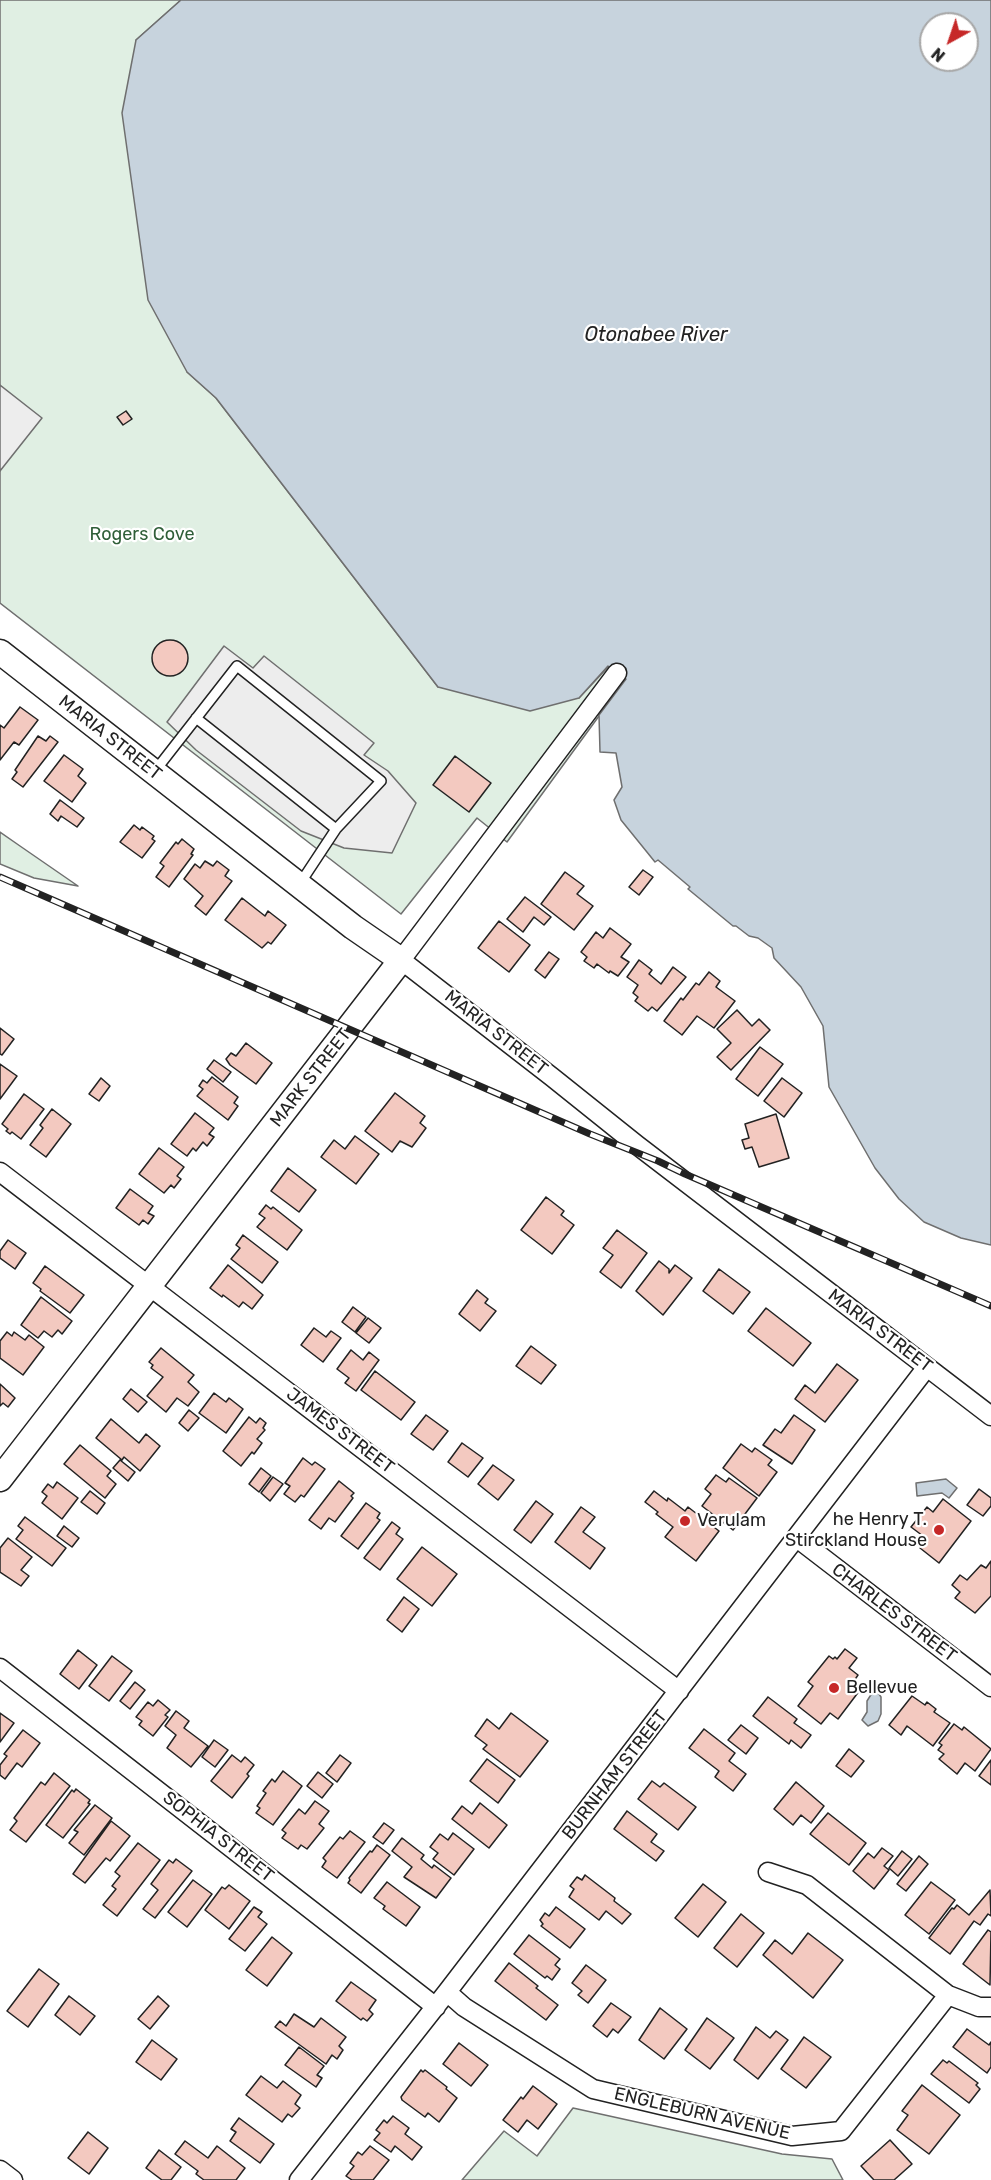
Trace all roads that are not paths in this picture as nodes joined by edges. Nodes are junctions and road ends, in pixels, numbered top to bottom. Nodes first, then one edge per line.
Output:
1 (0, 652) edge
2 (617, 673) dead end
3 (196, 718) junction
4 (154, 772) junction
5 (336, 829) junction
6 (299, 885) junction
7 (401, 960) junction
8 (0, 1172) edge
9 (151, 1286) junction
10 (927, 1367) junction
11 (991, 1416) edge
12 (0, 1479) edge
13 (797, 1538) junction
14 (0, 1668) edge
15 (991, 1688) edge
16 (679, 1691) junction
17 (768, 1872) dead end
18 (447, 1992) junction
19 (948, 1995) junction
20 (436, 2007) junction
21 (991, 2007) edge
22 (0, 2170) edge
23 (303, 2179) edge
24 (13, 2180) edge

1 - 4 street, MARIA STREET
2 - 7 street, MARK STREET
3 - 4 lane
3 - 5 lane
3 - 5 lane
4 - 6 street, MARIA STREET
5 - 6 lane
6 - 7 street, MARIA STREET
7 - 9 street, MARK STREET
7 - 10 street, MARIA STREET
8 - 9 street, JAMES STREET
9 - 12 street, MARK STREET
9 - 16 street, JAMES STREET
10 - 11 street, MARIA STREET
10 - 13 street, BURNHAM STREET
13 - 15 street, CHARLES STREET
13 - 16 street, BURNHAM STREET
14 - 20 street, SOPHIA STREET
16 - 18 street, BURNHAM STREET
17 - 19 street
18 - 19 street, ENGLEBURN AVENUE
18 - 20 street, BURNHAM STREET
19 - 21 street
20 - 23 street, BURNHAM STREET
22 - 24 street

